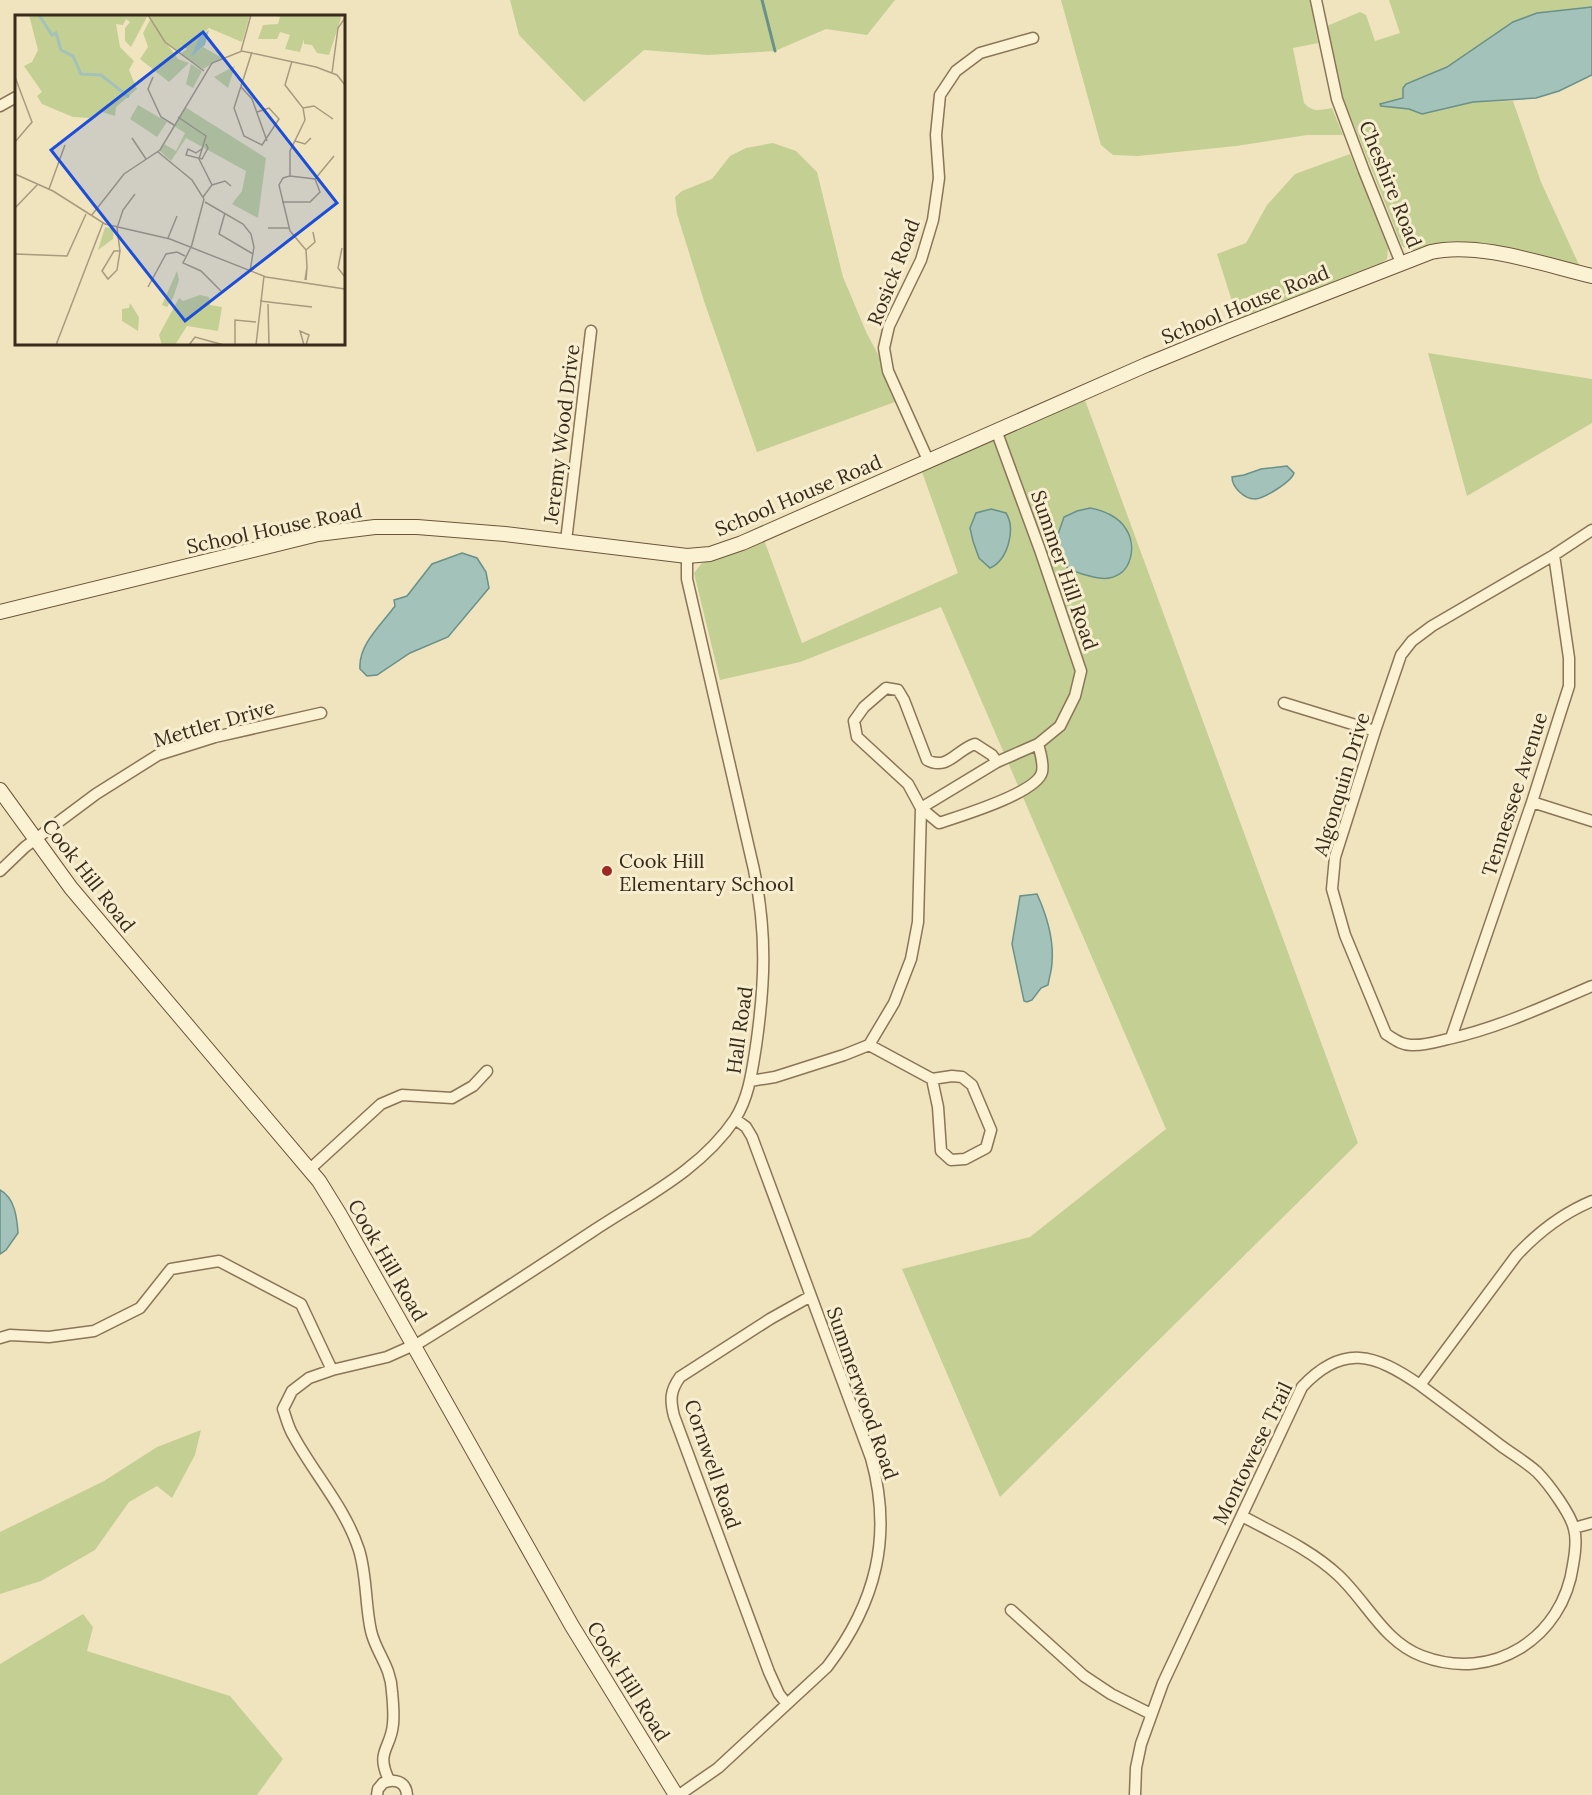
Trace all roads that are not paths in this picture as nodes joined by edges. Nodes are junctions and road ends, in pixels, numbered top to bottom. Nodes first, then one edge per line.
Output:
1 (1316, 0) edge
2 (1033, 38) dead end
3 (15, 98) edge
4 (0, 106) edge
5 (1401, 262) junction
6 (1592, 276) edge
7 (591, 331) dead end
8 (996, 430) junction
9 (928, 460) junction
10 (1592, 531) edge
11 (566, 541) junction
12 (1554, 555) junction
13 (687, 556) junction
14 (0, 612) edge
15 (1284, 703) dead end
16 (321, 713) dead end
17 (1375, 731) junction
18 (1038, 744) junction
19 (997, 762) junction
20 (0, 790) edge
21 (1532, 802) junction
22 (921, 808) junction
23 (1592, 821) edge
24 (35, 840) junction
25 (0, 871) edge
26 (1592, 986) edge
27 (1451, 1038) junction
28 (869, 1045) junction
29 (487, 1071) dead end
30 (932, 1078) junction
31 (750, 1081) junction
32 (735, 1119) junction
33 (310, 1169) junction
34 (1592, 1201) edge
35 (810, 1296) junction
36 (0, 1338) edge
37 (414, 1346) junction
38 (332, 1370) junction
39 (1420, 1385) junction
40 (1242, 1516) junction
41 (1592, 1523) edge
42 (1574, 1528) junction
43 (1011, 1610) dead end
44 (788, 1704) junction
45 (1151, 1714) junction
46 (389, 1780) junction
47 (377, 1795) edge
48 (407, 1795) edge
49 (677, 1795) edge
50 (1135, 1795) edge

1 - 5 street, Cheshire Road
2 - 9 street, Rosick Road
3 - 4 street
5 - 6 street, Cheshire Road
5 - 8 street, School House Road
7 - 11 street, Jeremy Wood Drive
8 - 9 street, School House Road
8 - 18 street, Summer Hill Road
9 - 13 street, School House Road
10 - 12 street, Algonquin Drive
11 - 13 street, School House Road
11 - 14 street, School House Road
12 - 17 street, Algonquin Drive
12 - 21 street, Tennessee Avenue
13 - 31 street, Hall Road
15 - 17 street
16 - 24 street, Mettler Drive
17 - 27 street, Algonquin Drive
18 - 19 street, Summer Hill Road
18 - 22 street
19 - 22 street, Summer Hill Road
19 - 22 street
20 - 24 street, Cook Hill Road
21 - 23 street
21 - 27 street, Tennessee Avenue
22 - 28 street
24 - 25 street, Mettler Drive
24 - 33 street, Cook Hill Road
26 - 27 street, Algonquin Drive
28 - 30 street
28 - 31 street
29 - 33 street
30 - 30 street
31 - 32 street, Hall Road
32 - 35 street, Summerwood Road
32 - 37 street, Hall Road
33 - 37 street, Cook Hill Road
34 - 39 street
35 - 44 street, Summerwood Road
35 - 44 street, Cornwell Road
36 - 38 street
37 - 38 street, Hall Road
37 - 49 street, Cook Hill Road
38 - 46 street, Hall Road
39 - 40 street, Montowese Trail
39 - 42 street, Montowese Trail
40 - 42 street
40 - 45 street, Montowese Trail
41 - 42 street
43 - 45 street
44 - 49 street, Summerwood Road
45 - 50 street, Montowese Trail
46 - 47 street
46 - 48 street

